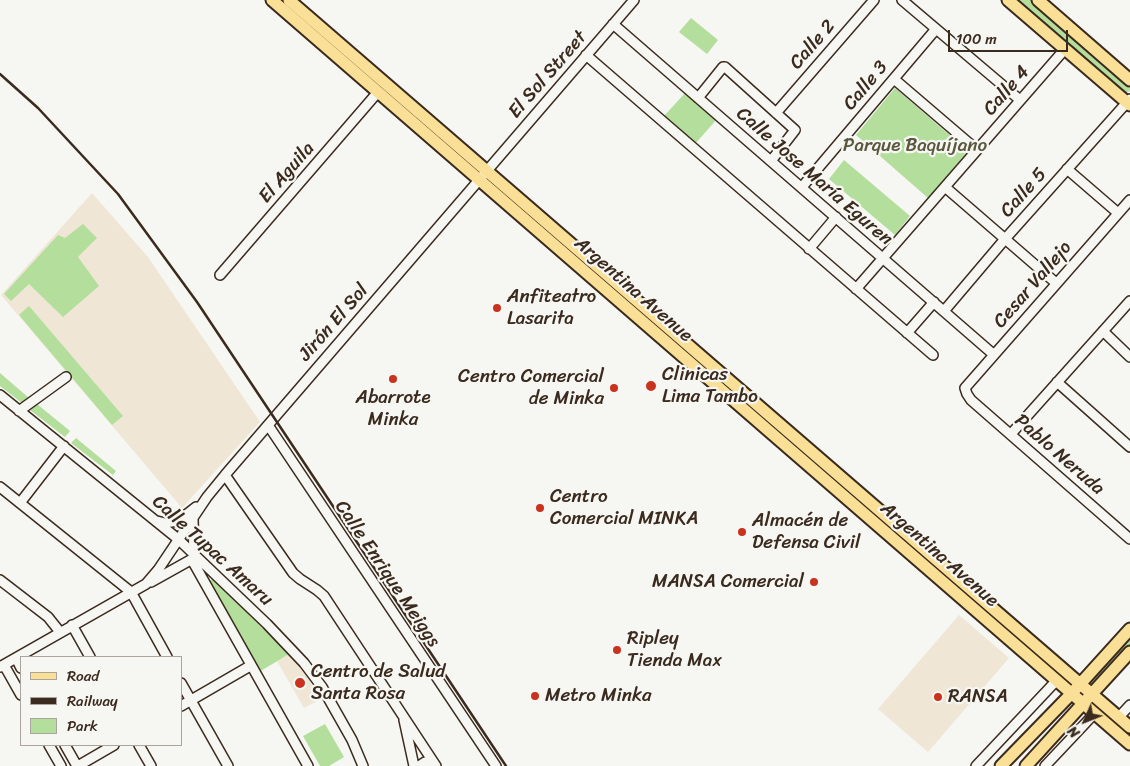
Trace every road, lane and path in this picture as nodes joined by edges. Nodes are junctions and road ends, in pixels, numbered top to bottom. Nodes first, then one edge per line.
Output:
1 (272, 0) edge
2 (289, 0) edge
3 (634, 0) edge
4 (874, 0) edge
5 (902, 0) edge
6 (1008, 0) edge
7 (1038, 0) edge
8 (613, 24) junction
9 (936, 29) junction
10 (1065, 49) junction
11 (586, 55) junction
12 (894, 79) junction
13 (1130, 80) edge
14 (378, 92) junction
15 (698, 98) junction
16 (1020, 100) junction
17 (1129, 102) edge
18 (776, 113) junction
19 (977, 150) junction
20 (771, 161) junction
21 (1067, 169) junction
22 (483, 175) junction
23 (802, 187) junction
24 (945, 187) junction
25 (1130, 200) edge
26 (1118, 213) junction
27 (836, 217) junction
28 (1005, 239) junction
29 (809, 249) junction
30 (883, 258) junction
31 (220, 275) dead end
32 (1056, 283) junction
33 (856, 289) junction
34 (1130, 301) edge
35 (934, 302) junction
36 (944, 311) junction
37 (1103, 331) junction
38 (907, 333) junction
39 (994, 354) junction
40 (933, 355) dead end
41 (1130, 357) edge
42 (66, 377) dead end
43 (1058, 382) junction
44 (966, 394) joint
45 (0, 395) edge
46 (20, 411) junction
47 (268, 425) junction
48 (1010, 434) junction
49 (64, 446) junction
50 (1130, 447) edge
51 (225, 475) junction
52 (0, 487) edge
53 (207, 497) junction
54 (20, 503) junction
55 (193, 518) junction
56 (156, 521) junction
57 (178, 539) junction
58 (1130, 539) edge
59 (193, 557) junction
60 (0, 580) edge
61 (146, 584) junction
62 (131, 592) junction
63 (72, 625) junction
64 (1130, 629) edge
65 (60, 632) junction
66 (1130, 652) edge
67 (89, 656) edge
68 (166, 656) edge
69 (16, 658) junction
70 (2, 666) edge
71 (20, 666) edge
72 (250, 666) junction
73 (1057, 680) junction
74 (1080, 684) junction
75 (182, 685) edge
76 (20, 694) edge
77 (1072, 694) junction
78 (1093, 695) junction
79 (191, 700) junction
80 (1084, 704) junction
81 (182, 705) edge
82 (1130, 705) edge
83 (1095, 713) junction
84 (403, 714) junction
85 (1118, 717) junction
86 (1130, 727) edge
87 (1130, 744) edge
88 (50, 746) edge
89 (65, 746) edge
90 (112, 746) edge
91 (140, 746) edge
92 (61, 766) edge
93 (78, 766) edge
94 (151, 766) edge
95 (228, 766) edge
96 (308, 766) edge
97 (363, 766) edge
98 (414, 766) edge
99 (419, 766) edge
100 (436, 766) edge
101 (496, 766) edge
102 (976, 766) edge
103 (1001, 766) edge
104 (1026, 766) edge
105 (1046, 766) edge

1 - 14 main road, Argentina Avenue
2 - 22 main road, Argentina Avenue
3 - 8 street, El Sol Street
4 - 18 street, Calle 2
5 - 9 street
6 - 10 main road
7 - 13 main road
8 - 11 street, El Sol Street
8 - 15 street, Calle Jose María Eguren
9 - 12 street, Calle 3
9 - 16 street
10 - 16 street, Calle 4
10 - 17 main road
11 - 22 street, El Sol Street
11 - 29 street
12 - 19 street
12 - 23 street, Calle 3
14 - 22 main road, Argentina Avenue
14 - 31 street, El Aguila
15 - 18 street
15 - 20 street, Calle Jose María Eguren
16 - 19 street, Calle 4
17 - 21 street, Calle 5
18 - 20 street
19 - 24 street, Calle 4
20 - 23 street, Calle Jose María Eguren
21 - 26 street
21 - 28 street, Calle 5
22 - 47 street, Jirón El Sol
22 - 73 main road, Argentina Avenue
22 - 74 main road, Argentina Avenue
23 - 27 street, Calle Jose María Eguren
24 - 28 street
24 - 30 street, Calle 4
25 - 26 street, Cesar Vallejo
26 - 32 street, Cesar Vallejo
27 - 29 street
27 - 30 street, Calle Jose María Eguren
28 - 32 street
28 - 36 street, Calle 5
29 - 33 street
30 - 33 street, Calle 4
30 - 35 street, Calle Jose María Eguren
32 - 39 street, Cesar Vallejo
33 - 38 street
34 - 37 street
35 - 36 street, Calle Jose María Eguren
35 - 38 street
36 - 39 street, Calle Jose María Eguren
37 - 41 street
37 - 43 street
38 - 40 street
39 - 44 street, Cesar Vallejo
42 - 46 street
43 - 48 street
43 - 50 street
44 - 48 street, Pablo Neruda
45 - 46 street, Calle Tupac Amaru
46 - 49 street, Calle Tupac Amaru
47 - 51 street, Jirón El Sol
47 - 101 street, Calle Enrique Meiggs
48 - 58 street, Pablo Neruda
49 - 54 street
49 - 56 street, Calle Tupac Amaru
51 - 53 street, Jirón El Sol
51 - 84 street
52 - 54 street
53 - 55 street, Jirón El Sol
53 - 56 street, Jirón El Sol
54 - 62 street
55 - 57 street, Jirón El Sol
55 - 59 street
56 - 57 street, Calle Tupac Amaru
57 - 59 street, Calle Tupac Amaru
57 - 61 street, Jirón El Sol
59 - 61 street
59 - 72 street, Calle Tupac Amaru
59 - 97 street, Calle Tupac Amaru
60 - 65 street
61 - 62 street
62 - 63 street
62 - 68 street
63 - 65 street
63 - 67 street
64 - 74 main road
65 - 69 street
66 - 78 main road
69 - 70 street
69 - 71 street
70 - 76 street
72 - 79 street
72 - 96 street, Calle Tupac Amaru
73 - 77 main road, Argentina Avenue
73 - 102 street
74 - 77 main road
74 - 78 main road, Argentina Avenue
75 - 79 street
77 - 80 main road, Argentina Avenue
77 - 103 main road
78 - 80 main road
78 - 85 main road, Argentina Avenue
79 - 81 street
79 - 95 street
80 - 83 main road, Argentina Avenue
80 - 104 main road
82 - 85 street
83 - 87 main road, Argentina Avenue
83 - 105 street
84 - 98 street
84 - 100 street
85 - 86 main road, Argentina Avenue
88 - 92 street
89 - 93 street
90 - 93 street
91 - 94 street
99 - 100 street

